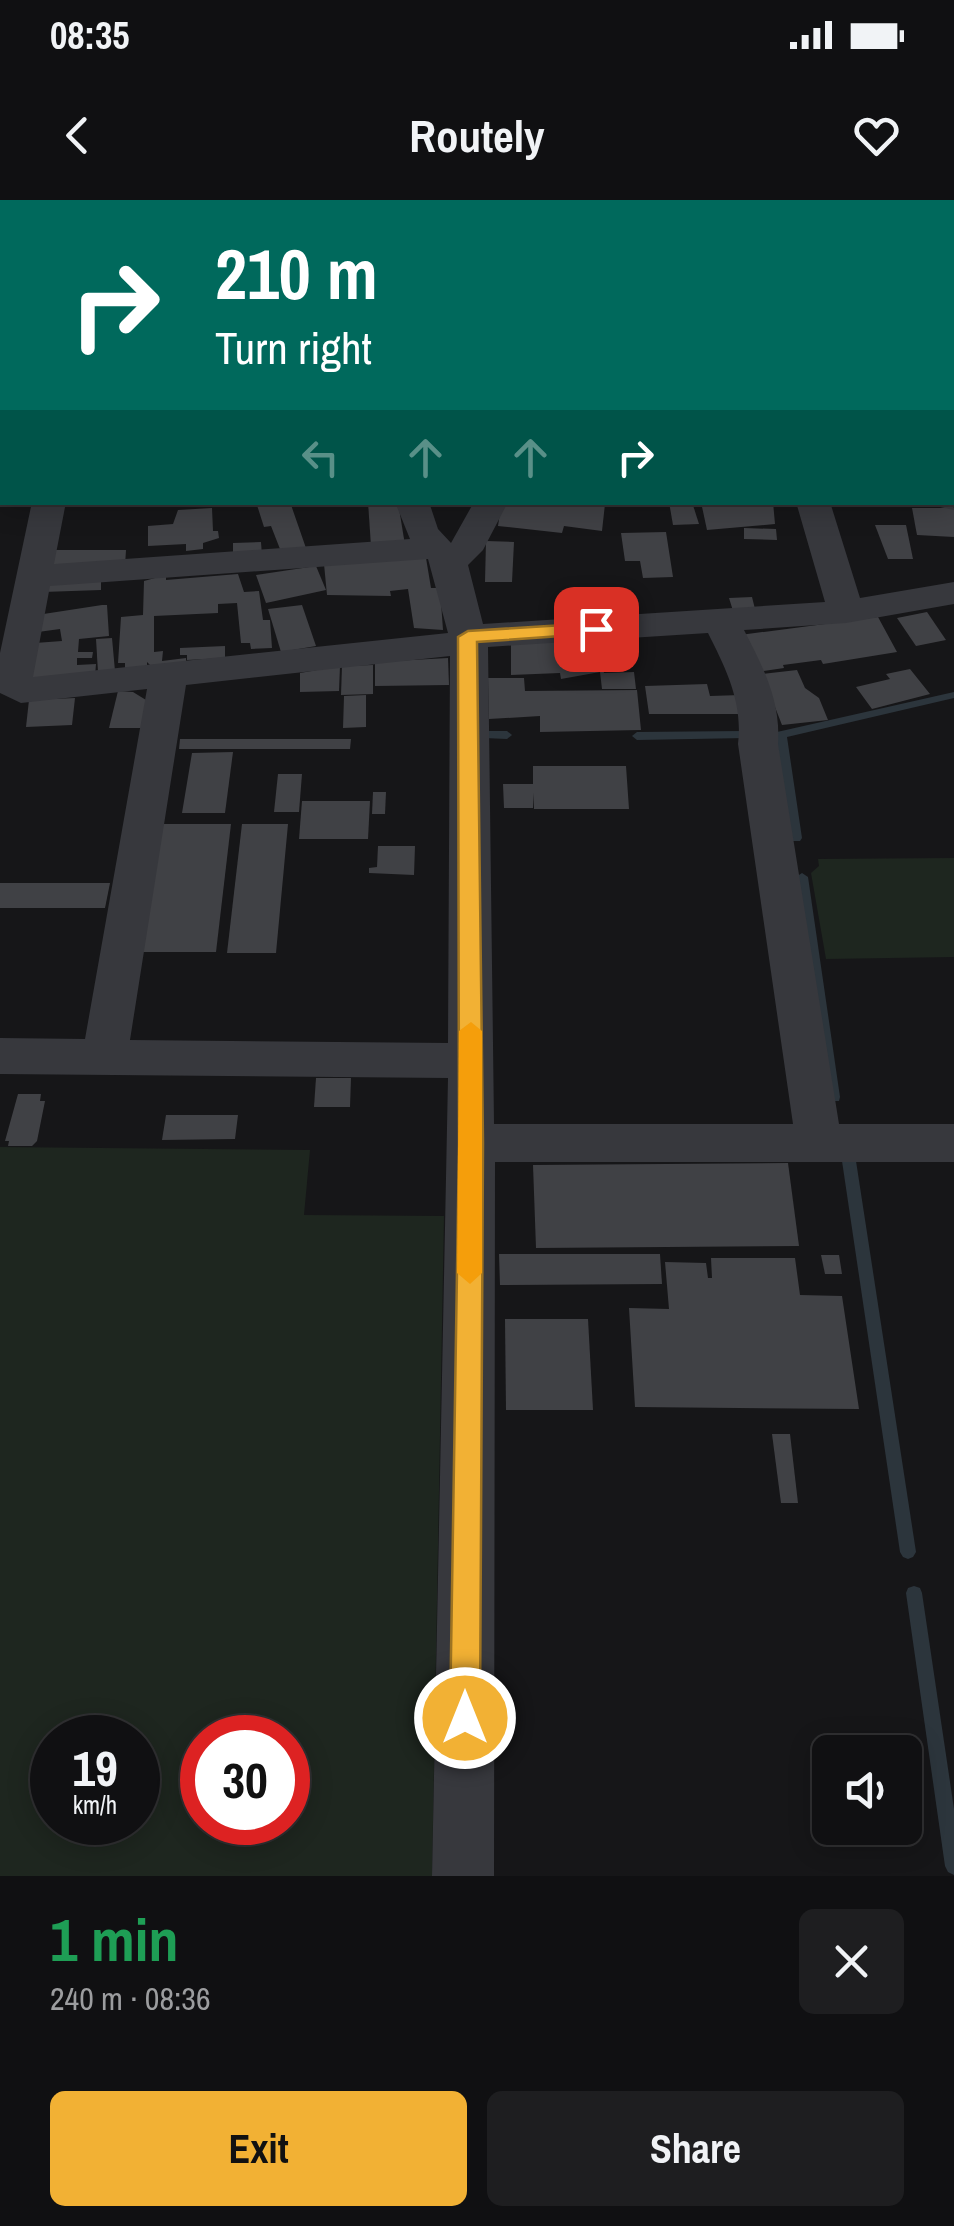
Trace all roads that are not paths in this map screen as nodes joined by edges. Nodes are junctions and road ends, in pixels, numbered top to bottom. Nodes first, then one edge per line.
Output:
1 (48, 505) edge
2 (413, 505) edge
3 (489, 505) edge
4 (814, 505) edge
5 (443, 555) junction
6 (34, 576) junction
7 (954, 593) edge
8 (846, 612) junction
9 (721, 622) junction
10 (468, 639) junction
11 (168, 678) junction
12 (6, 681) edge
13 (0, 1056) edge
14 (104, 1058) junction
15 (471, 1061) junction
16 (471, 1143) junction
17 (819, 1144) junction
18 (954, 1144) edge
19 (463, 1876) edge

1 - 6 street
2 - 5 street
3 - 5 street
4 - 8 street
5 - 6 street
5 - 10 street
6 - 12 street
7 - 8 street
8 - 9 street
9 - 10 street
9 - 17 street
10 - 11 street
10 - 15 street
11 - 12 street
11 - 14 street
13 - 14 street
14 - 15 street
15 - 16 street
16 - 17 street
16 - 19 street
17 - 18 street

